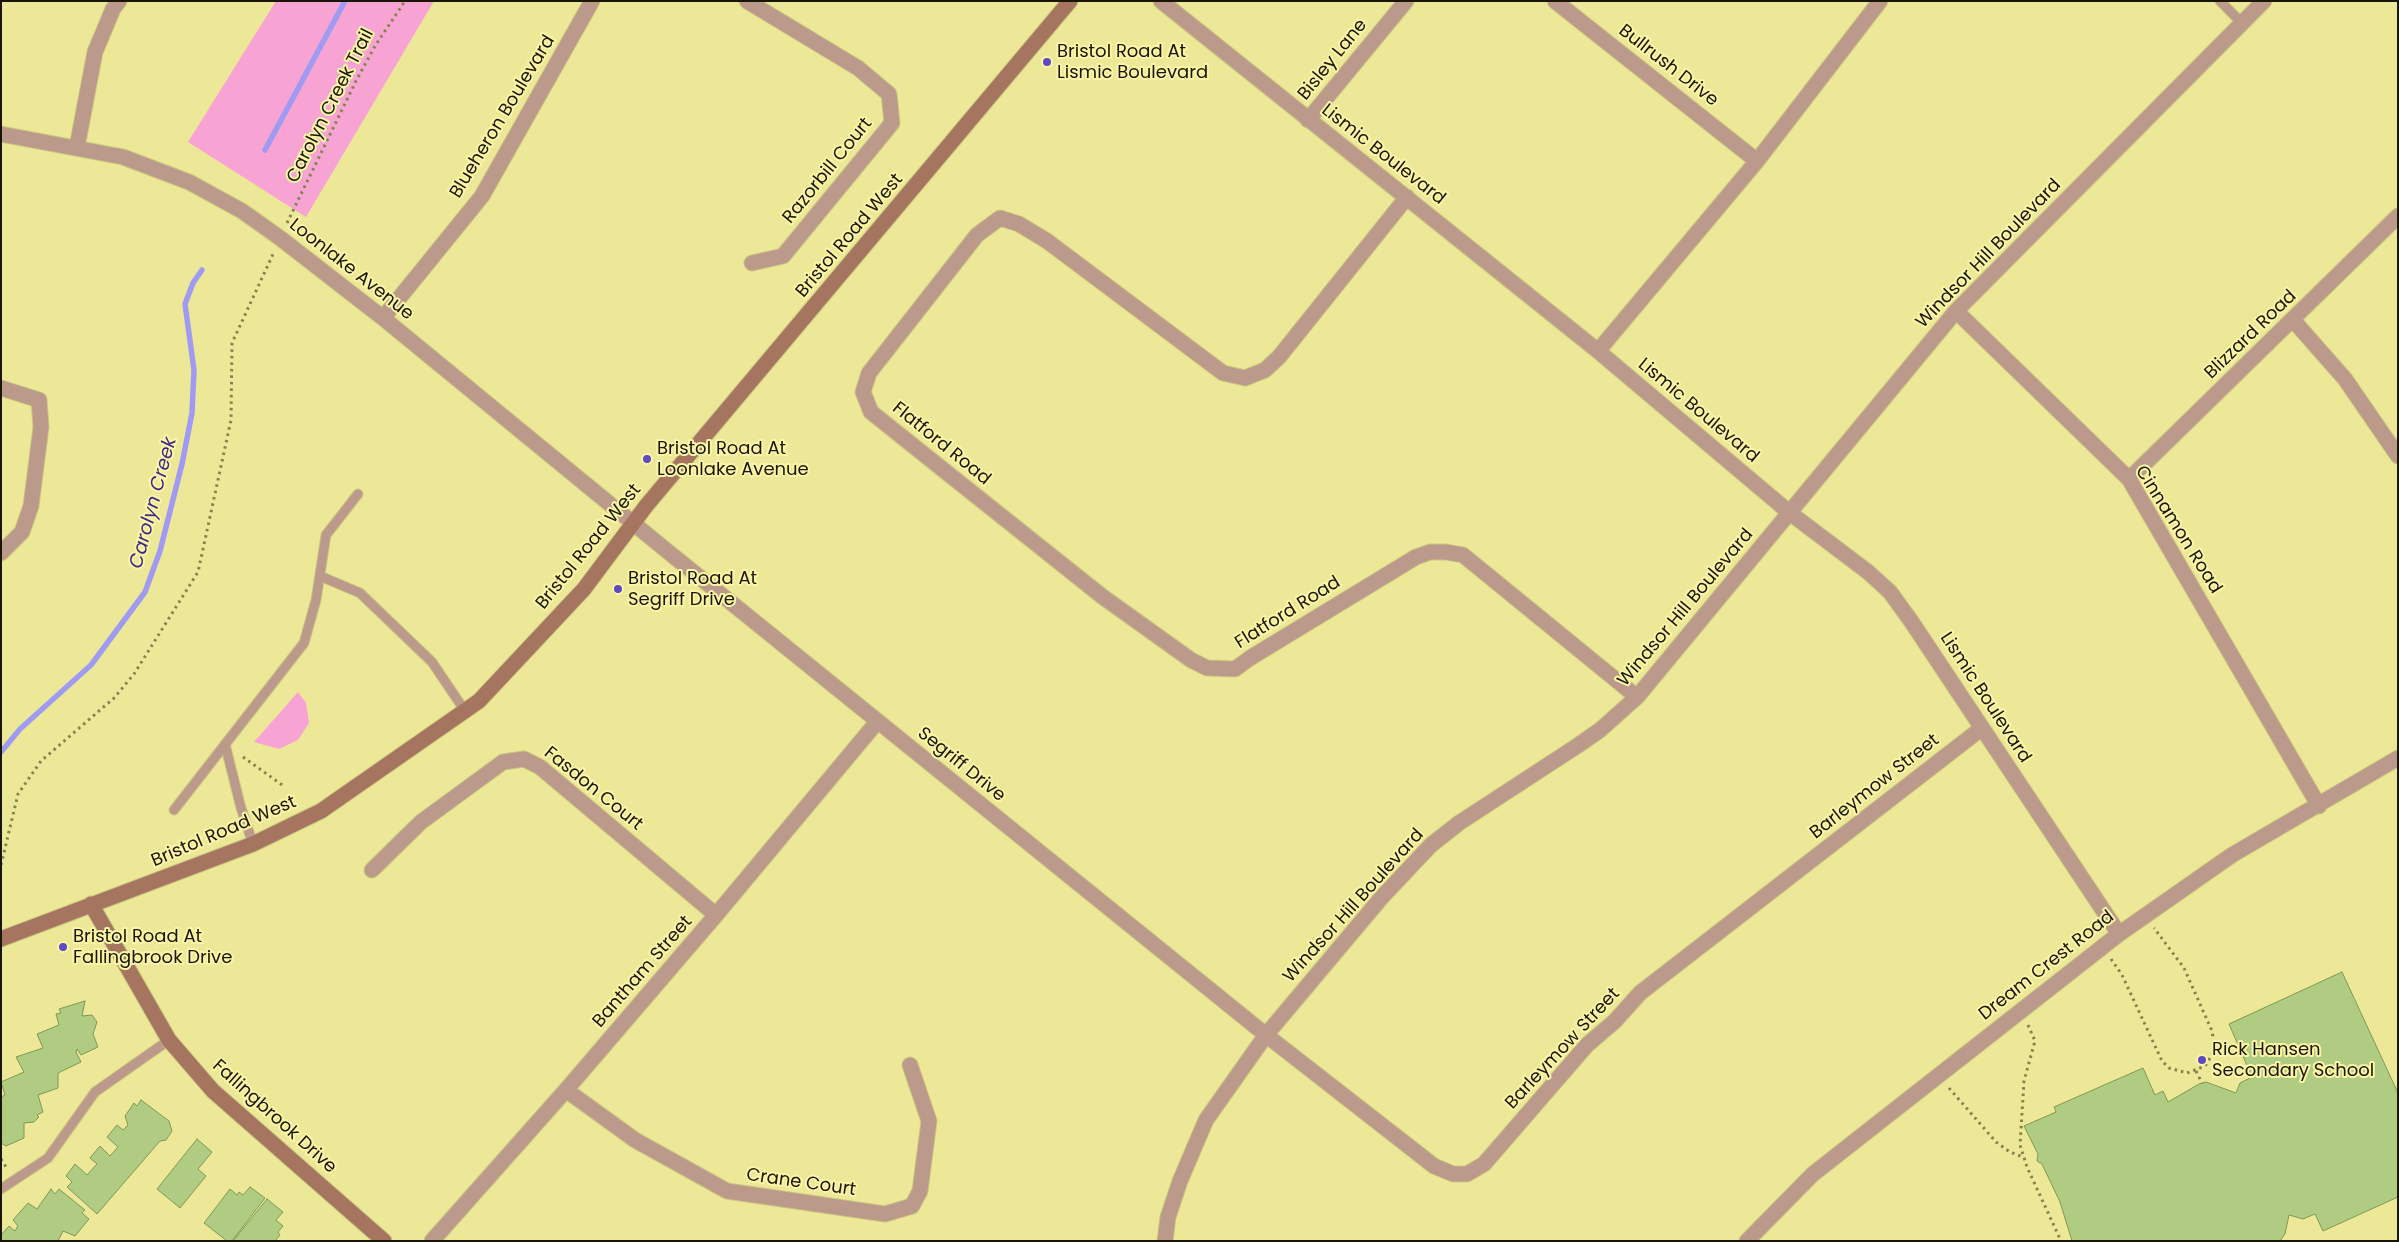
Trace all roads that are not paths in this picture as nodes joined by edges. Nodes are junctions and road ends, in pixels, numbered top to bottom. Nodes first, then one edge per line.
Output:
1 (119, 1) edge
2 (592, 1) edge
3 (747, 1) edge
4 (1070, 1) edge
5 (1161, 1) edge
6 (1406, 1) edge
7 (1555, 1) edge
8 (1880, 1) edge
9 (2220, 1) edge
10 (2264, 1) edge
11 (2242, 23) junction
12 (1308, 120) junction
13 (1, 134) edge
14 (77, 147) junction
15 (1757, 160) junction
16 (1408, 197) junction
17 (2398, 216) edge
18 (752, 263) dead end
19 (1956, 312) junction
20 (383, 318) junction
21 (2293, 320) junction
22 (1598, 350) junction
23 (1, 388) edge
24 (2398, 456) edge
25 (2129, 479) junction
26 (358, 494) dead end
27 (1790, 513) junction
28 (632, 524) junction
29 (1, 553) edge
30 (320, 576) junction
31 (1637, 697) junction
32 (465, 711) junction
33 (877, 722) junction
34 (1982, 728) junction
35 (225, 744) junction
36 (2398, 758) edge
37 (2319, 806) junction
38 (174, 810) dead end
39 (253, 844) junction
40 (372, 870) dead end
41 (92, 904) junction
42 (716, 915) junction
43 (2119, 934) junction
44 (1, 939) edge
45 (1266, 1035) junction
46 (168, 1040) junction
47 (910, 1065) dead end
48 (566, 1090) junction
49 (1, 1189) edge
50 (384, 1241) edge
51 (432, 1241) edge
52 (1165, 1241) edge
53 (1747, 1241) edge

1 - 14 street
2 - 20 street, Blueheron Boulevard
3 - 18 street, Razorbill Court
4 - 28 street, Bristol Road West
5 - 12 street, Lismic Boulevard
6 - 12 street, Bisley Lane
7 - 15 street, Bullrush Drive
8 - 15 street
9 - 11 lane
10 - 11 street, Windsor Hill Boulevard
11 - 19 street, Windsor Hill Boulevard
12 - 16 street, Lismic Boulevard
13 - 14 street, Loonlake Avenue
14 - 20 street, Loonlake Avenue
15 - 22 street
16 - 22 street, Lismic Boulevard
16 - 31 street, Flatford Road
17 - 21 street, Blizzard Road
19 - 25 street, Cinnamon Road
19 - 27 street, Windsor Hill Boulevard
20 - 28 street, Loonlake Avenue
21 - 24 street
21 - 25 street, Blizzard Road
22 - 27 street, Lismic Boulevard
23 - 29 street
25 - 37 street, Cinnamon Road
26 - 30 lane
27 - 31 street, Windsor Hill Boulevard
27 - 34 street, Lismic Boulevard
28 - 32 street, Bristol Road West
28 - 33 street, Segriff Drive
30 - 32 lane
30 - 35 lane
31 - 45 street, Windsor Hill Boulevard
32 - 39 street, Bristol Road West
33 - 42 street, Bantham Street
33 - 45 street, Segriff Drive
34 - 43 street, Lismic Boulevard
34 - 45 street, Barleymow Street
35 - 38 lane
35 - 39 lane
36 - 37 street, Dream Crest Road
37 - 43 street, Dream Crest Road
39 - 41 street, Bristol Road West
40 - 42 street, Fasdon Court
41 - 44 street, Bristol Road West
41 - 46 street, Fallingbrook Drive
42 - 48 street, Bantham Street
43 - 53 street, Dream Crest Road
45 - 52 street, Windsor Hill Boulevard
46 - 49 lane
46 - 50 street, Fallingbrook Drive
47 - 48 street, Crane Court
48 - 51 street, Bantham Street

